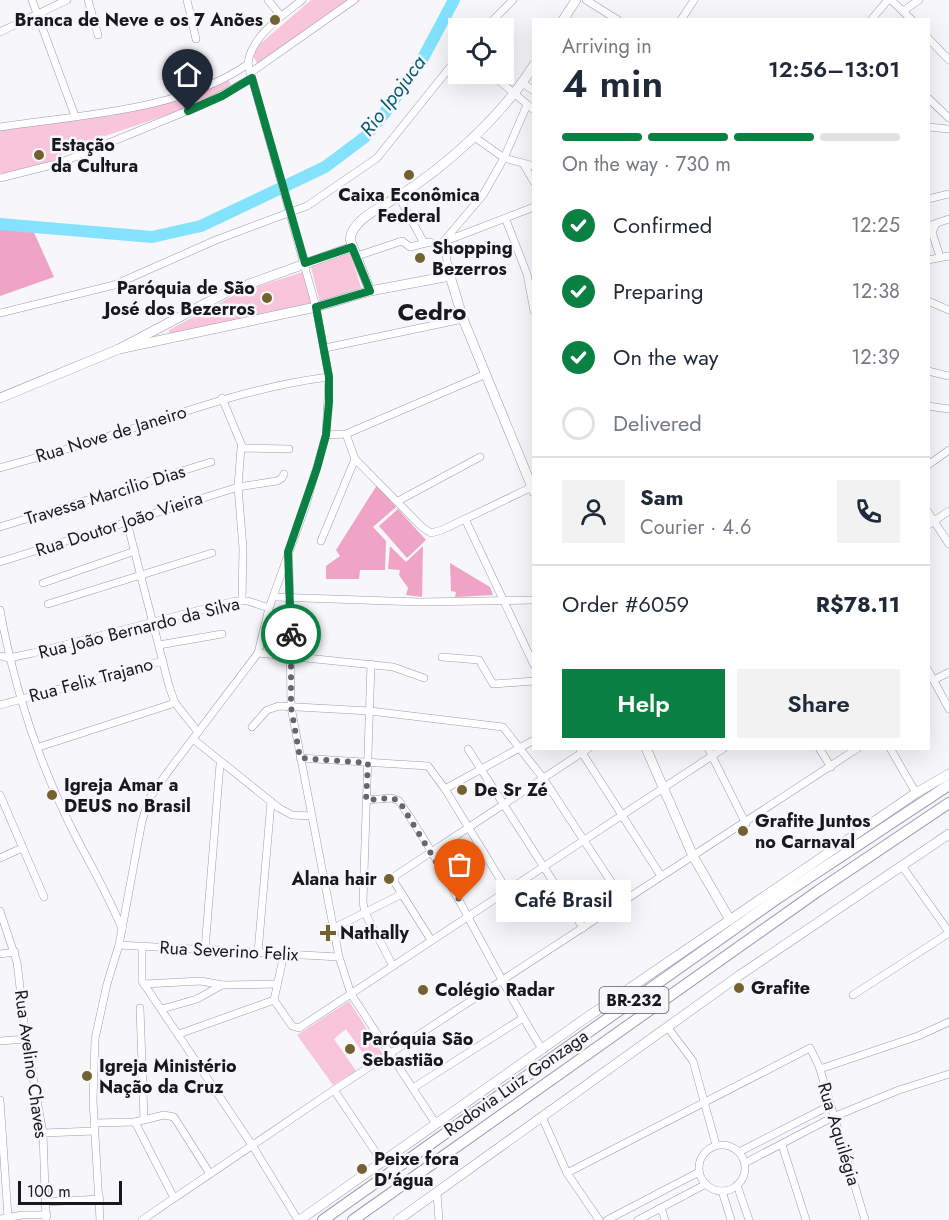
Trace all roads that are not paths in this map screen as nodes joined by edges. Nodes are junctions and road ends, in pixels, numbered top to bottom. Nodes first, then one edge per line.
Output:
1 (32, 0) edge
2 (68, 0) edge
3 (88, 0) edge
4 (188, 0) edge
5 (268, 0) edge
6 (302, 0) edge
7 (354, 0) edge
8 (513, 0) edge
9 (576, 0) edge
10 (586, 0) edge
11 (694, 0) edge
12 (889, 0) edge
13 (919, 0) edge
14 (903, 11) junction
15 (37, 14) junction
16 (281, 16) junction
17 (495, 18) edge
18 (564, 18) edge
19 (615, 18) edge
20 (682, 18) edge
21 (873, 18) edge
22 (910, 18) edge
23 (0, 32) edge
24 (98, 35) dead end
25 (196, 39) dead end
26 (930, 40) edge
27 (949, 60) edge
28 (248, 64) junction
29 (532, 69) edge
30 (448, 70) edge
31 (251, 76) junction
32 (521, 82) junction
33 (502, 84) edge
34 (532, 90) edge
35 (512, 93) junction
36 (930, 100) edge
37 (527, 105) junction
38 (532, 109) edge
39 (75, 116) junction
40 (949, 118) edge
41 (0, 127) edge
42 (930, 127) edge
43 (949, 129) edge
44 (473, 136) junction
45 (504, 158) junction
46 (531, 164) edge
47 (0, 178) edge
48 (949, 194) edge
49 (399, 197) junction
50 (930, 199) edge
51 (532, 208) edge
52 (291, 214) junction
53 (949, 219) edge
54 (506, 220) junction
55 (932, 226) edge
56 (424, 243) junction
57 (444, 245) junction
58 (352, 247) junction
59 (357, 256) junction
60 (949, 256) edge
61 (940, 257) junction
62 (930, 260) edge
63 (305, 263) junction
64 (450, 276) junction
65 (370, 291) junction
66 (532, 300) edge
67 (930, 302) edge
68 (316, 307) junction
69 (949, 310) edge
70 (0, 313) edge
71 (463, 319) junction
72 (325, 348) junction
73 (120, 349) junction
74 (930, 371) edge
75 (486, 374) junction
76 (949, 376) edge
77 (329, 377) junction
78 (0, 398) edge
79 (222, 398) junction
80 (930, 406) edge
81 (949, 409) edge
82 (346, 434) junction
83 (326, 435) junction
84 (289, 449) dead end
85 (241, 450) junction
86 (949, 450) edge
87 (480, 457) dead end
88 (355, 459) junction
89 (211, 462) dead end
90 (930, 464) edge
91 (0, 468) edge
92 (284, 474) dead end
93 (238, 486) junction
94 (532, 487) edge
95 (532, 489) edge
96 (398, 501) junction
97 (949, 511) edge
98 (465, 519) junction
99 (127, 522) junction
100 (931, 523) edge
101 (0, 527) edge
102 (321, 541) dead end
103 (949, 544) edge
104 (135, 551) junction
105 (288, 552) junction
106 (212, 553) dead end
107 (0, 562) edge
108 (142, 575) junction
109 (43, 583) dead end
110 (274, 597) junction
111 (291, 599) junction
112 (242, 600) junction
113 (532, 600) edge
114 (503, 601) junction
115 (48, 604) dead end
116 (269, 609) junction
117 (0, 610) edge
118 (154, 624) junction
119 (222, 634) dead end
120 (159, 645) junction
121 (258, 653) junction
122 (0, 656) edge
123 (291, 657) junction
124 (442, 657) dead end
125 (9, 658) junction
126 (163, 661) junction
127 (532, 661) edge
128 (371, 664) junction
129 (949, 672) edge
130 (930, 673) edge
131 (424, 678) dead end
132 (934, 680) junction
133 (532, 681) edge
134 (20, 699) junction
135 (176, 703) junction
136 (0, 705) edge
137 (291, 707) junction
138 (949, 709) edge
139 (370, 711) junction
140 (252, 728) dead end
141 (198, 732) junction
142 (193, 740) junction
143 (532, 741) edge
144 (39, 747) junction
145 (521, 747) junction
146 (468, 749) dead end
147 (583, 750) edge
148 (647, 750) edge
149 (709, 750) edge
150 (721, 750) edge
151 (820, 750) edge
152 (855, 750) edge
153 (891, 750) edge
154 (711, 757) junction
155 (300, 758) junction
156 (368, 763) junction
157 (220, 764) junction
158 (831, 767) junction
159 (481, 770) junction
160 (949, 774) edge
161 (543, 778) junction
162 (949, 785) edge
163 (445, 789) junction
164 (663, 789) junction
165 (916, 793) junction
166 (0, 795) edge
167 (366, 800) junction
168 (271, 802) junction
169 (949, 803) edge
170 (503, 805) junction
171 (6, 814) edge
172 (310, 816) junction
173 (621, 816) junction
174 (746, 824) junction
175 (469, 827) junction
176 (949, 834) edge
177 (583, 843) junction
178 (22, 848) junction
179 (431, 852) junction
180 (693, 856) junction
181 (0, 858) edge
182 (902, 866) junction
183 (545, 868) junction
184 (660, 876) junction
185 (508, 892) junction
186 (402, 894) junction
187 (44, 897) dead end
188 (623, 900) junction
189 (0, 912) edge
190 (365, 913) junction
191 (469, 917) junction
192 (730, 920) junction
193 (583, 928) junction
194 (122, 929) junction
195 (332, 929) junction
196 (949, 933) edge
197 (431, 940) junction
198 (119, 945) junction
199 (142, 946) junction
200 (205, 949) junction
201 (15, 952) junction
202 (258, 952) junction
203 (0, 954) edge
204 (284, 954) junction
205 (339, 957) junction
206 (393, 966) junction
207 (142, 981) junction
208 (503, 982) junction
209 (277, 984) junction
210 (222, 985) junction
211 (351, 994) junction
212 (853, 995) dead end
213 (274, 1000) junction
214 (140, 1008) dead end
215 (162, 1009) junction
216 (523, 1018) junction
217 (949, 1022) edge
218 (668, 1028) junction
219 (179, 1034) junction
220 (26, 1039) junction
221 (0, 1041) edge
222 (542, 1049) junction
223 (390, 1055) junction
224 (820, 1069) junction
225 (949, 1074) edge
226 (413, 1088) junction
227 (334, 1090) junction
228 (0, 1100) edge
229 (705, 1102) junction
230 (829, 1106) junction
231 (542, 1117) junction
232 (833, 1118) junction
233 (144, 1119) junction
234 (135, 1122) junction
235 (436, 1124) junction
236 (95, 1127) junction
237 (43, 1133) junction
238 (252, 1145) junction
239 (717, 1145) junction
240 (782, 1145) junction
241 (739, 1152) junction
242 (383, 1163) junction
243 (745, 1163) junction
244 (699, 1172) junction
245 (567, 1173) junction
246 (210, 1174) junction
247 (706, 1185) junction
248 (737, 1185) junction
249 (722, 1191) junction
250 (437, 1193) junction
251 (174, 1198) junction
252 (100, 1199) junction
253 (47, 1202) junction
254 (661, 1208) junction
255 (8, 1217) junction
256 (46, 1218) edge
257 (0, 1220) edge
258 (100, 1220) edge
259 (142, 1220) edge
260 (299, 1220) edge
261 (323, 1220) edge
262 (353, 1220) edge
263 (398, 1220) edge
264 (439, 1220) edge
265 (599, 1220) edge
266 (607, 1220) edge
267 (638, 1220) edge
268 (665, 1220) edge
269 (731, 1220) edge
270 (749, 1220) edge
271 (806, 1220) edge
272 (865, 1220) edge

1 - 15 street
2 - 15 street
3 - 24 street
4 - 25 street
5 - 16 street
6 - 16 street
7 - 31 street
8 - 17 street
9 - 18 main road
10 - 19 street
11 - 20 street
12 - 14 street
12 - 21 street
13 - 14 street
14 - 22 street
15 - 23 street
15 - 39 street
16 - 28 street
26 - 27 street
28 - 31 street
28 - 39 street
29 - 32 main road
30 - 52 street
31 - 47 street
31 - 52 street
32 - 34 street
32 - 35 main road
33 - 35 street
35 - 37 street
35 - 44 main road
36 - 40 street
37 - 38 street
37 - 45 street
39 - 41 street
42 - 43 street
44 - 45 street
44 - 49 main road
45 - 46 street
45 - 57 street
48 - 50 street
49 - 56 street
49 - 58 main road
51 - 54 street
52 - 63 street
52 - 70 street
53 - 55 street
54 - 57 street
54 - 66 street
55 - 61 street
56 - 57 street
56 - 59 street
57 - 64 street
58 - 59 main road
58 - 63 main road
59 - 65 main road
60 - 61 street
61 - 62 street
63 - 68 street
63 - 73 main road
64 - 65 main road
64 - 71 main road
65 - 68 main road
67 - 69 street
68 - 72 street
68 - 73 main road
71 - 72 street
71 - 75 main road
72 - 77 street
73 - 78 main road
74 - 76 street
75 - 82 street
75 - 94 main road
77 - 79 street, Rua Nove de Janeiro
77 - 83 street
79 - 85 street
79 - 91 street, Rua Nove de Janeiro
80 - 81 street
82 - 83 street
82 - 88 street
83 - 105 street
84 - 85 street
85 - 93 street
86 - 90 street
87 - 96 street
88 - 96 street
88 - 102 street
89 - 101 street, Travessa Marcilio Dias
92 - 93 street, Rua Doutor João Vieira
93 - 99 street, Rua Doutor João Vieira
93 - 112 street
95 - 98 street
96 - 98 street
97 - 100 street
98 - 114 street
99 - 104 street
99 - 107 street, Rua Doutor João Vieira
100 - 103 street
104 - 108 street
104 - 109 street
105 - 110 street
105 - 111 street
106 - 108 street
108 - 115 street
108 - 118 street
110 - 111 street
110 - 116 street
111 - 114 street
111 - 123 street
112 - 116 street, Rua João Bernardo da Silva
112 - 118 street, Rua João Bernardo da Silva
113 - 114 street
114 - 127 street
116 - 121 street
117 - 125 street
118 - 120 street
118 - 125 street, Rua João Bernardo da Silva
119 - 120 street
120 - 126 street
121 - 123 street
121 - 141 street
122 - 125 street
123 - 128 street
123 - 137 street
124 - 133 street
125 - 134 street
126 - 134 street, Rua Felix Trajano
126 - 135 street
128 - 131 street
128 - 139 street
129 - 132 street
130 - 132 street
132 - 138 street
134 - 136 street, Rua Felix Trajano
134 - 144 street
135 - 141 street
135 - 144 street
137 - 139 street
137 - 140 street
137 - 155 street
139 - 145 street
139 - 156 street
141 - 142 street
142 - 157 street
142 - 194 street
143 - 145 street
144 - 194 street
145 - 159 street
145 - 161 street
146 - 159 street
147 - 161 street
147 - 173 street
148 - 164 main road
149 - 154 street
150 - 154 street
151 - 158 street
152 - 158 street
153 - 165 street
154 - 164 street
154 - 174 street
155 - 156 street
155 - 172 street
156 - 163 street
156 - 167 street
157 - 168 street
157 - 200 street
158 - 174 street
159 - 163 street
159 - 170 street
160 - 165 main road
161 - 170 street
161 - 177 street
162 - 261 highway, Rodovia Luiz Gonzaga / BR-232
163 - 175 street
164 - 173 street
164 - 180 main road
165 - 192 main road, BR-232
166 - 171 street
167 - 179 street
167 - 190 street
168 - 172 street
168 - 202 street
169 - 262 highway, Rodovia Luiz Gonzaga / BR-232
170 - 175 street
170 - 183 street
171 - 178 street
172 - 195 street
173 - 177 street
173 - 184 street
174 - 180 street
175 - 179 street
175 - 185 street
176 - 182 main road, BR-232
177 - 183 street
177 - 188 street
178 - 181 street
178 - 187 street
179 - 186 street
179 - 191 street
180 - 184 street
180 - 192 main road
182 - 196 street
182 - 218 main road, BR-232
183 - 185 street
183 - 193 street
184 - 188 street
185 - 191 street
186 - 190 street
186 - 197 street
188 - 193 street
189 - 201 street, Rua Avelino Chaves
190 - 195 street
190 - 206 street
191 - 197 street
191 - 208 street
192 - 222 main road, BR-232
193 - 208 street
194 - 198 street
195 - 205 street
196 - 212 street
197 - 206 street
198 - 199 street, Rua Severino Felix
198 - 236 street
199 - 200 street, Rua Severino Felix
199 - 207 street
200 - 202 street, Rua Severino Felix
201 - 203 street
201 - 220 street, Rua Avelino Chaves
202 - 204 street, Rua Severino Felix
204 - 205 street, Rua Severino Felix
204 - 209 street
205 - 211 street
206 - 211 street
207 - 210 street
207 - 215 street
208 - 216 street
208 - 223 street
209 - 210 street
209 - 213 street
210 - 215 street
211 - 213 street
211 - 223 street
213 - 219 street
214 - 233 street
215 - 219 street
216 - 222 street
216 - 226 street
217 - 224 street
218 - 229 street
218 - 231 main road, BR-232
219 - 238 street
220 - 221 street
220 - 237 street, Rua Avelino Chaves
222 - 235 main road, BR-232
223 - 226 street
223 - 227 street
224 - 229 street, Rua Aquilégia
224 - 230 street, Rua Aquilégia
225 - 232 street
226 - 235 street
227 - 238 street
227 - 242 street
228 - 255 street
229 - 239 street
229 - 245 street
230 - 232 street, Rua Aquilégia
230 - 241 street
231 - 245 street
231 - 250 main road, BR-232
232 - 240 street
232 - 272 street, Rua Aquilégia
233 - 234 street
233 - 246 street
234 - 236 street
234 - 251 street
235 - 242 main road, BR-232
236 - 237 street
236 - 252 street
237 - 253 street, Rua Avelino Chaves
238 - 246 street
238 - 260 street
239 - 241 street
239 - 244 street
240 - 243 street
240 - 271 street
241 - 243 street
242 - 260 main road, BR-232
243 - 248 street
244 - 247 street
244 - 266 street
245 - 265 street
246 - 251 street
247 - 249 street
247 - 254 street
248 - 249 street
248 - 270 street
249 - 269 street
250 - 263 main road, BR-232
250 - 264 street
251 - 259 street
252 - 253 street
252 - 258 street
253 - 256 street, Rua Avelino Chaves
254 - 267 street
254 - 268 street
255 - 256 street
255 - 257 street

